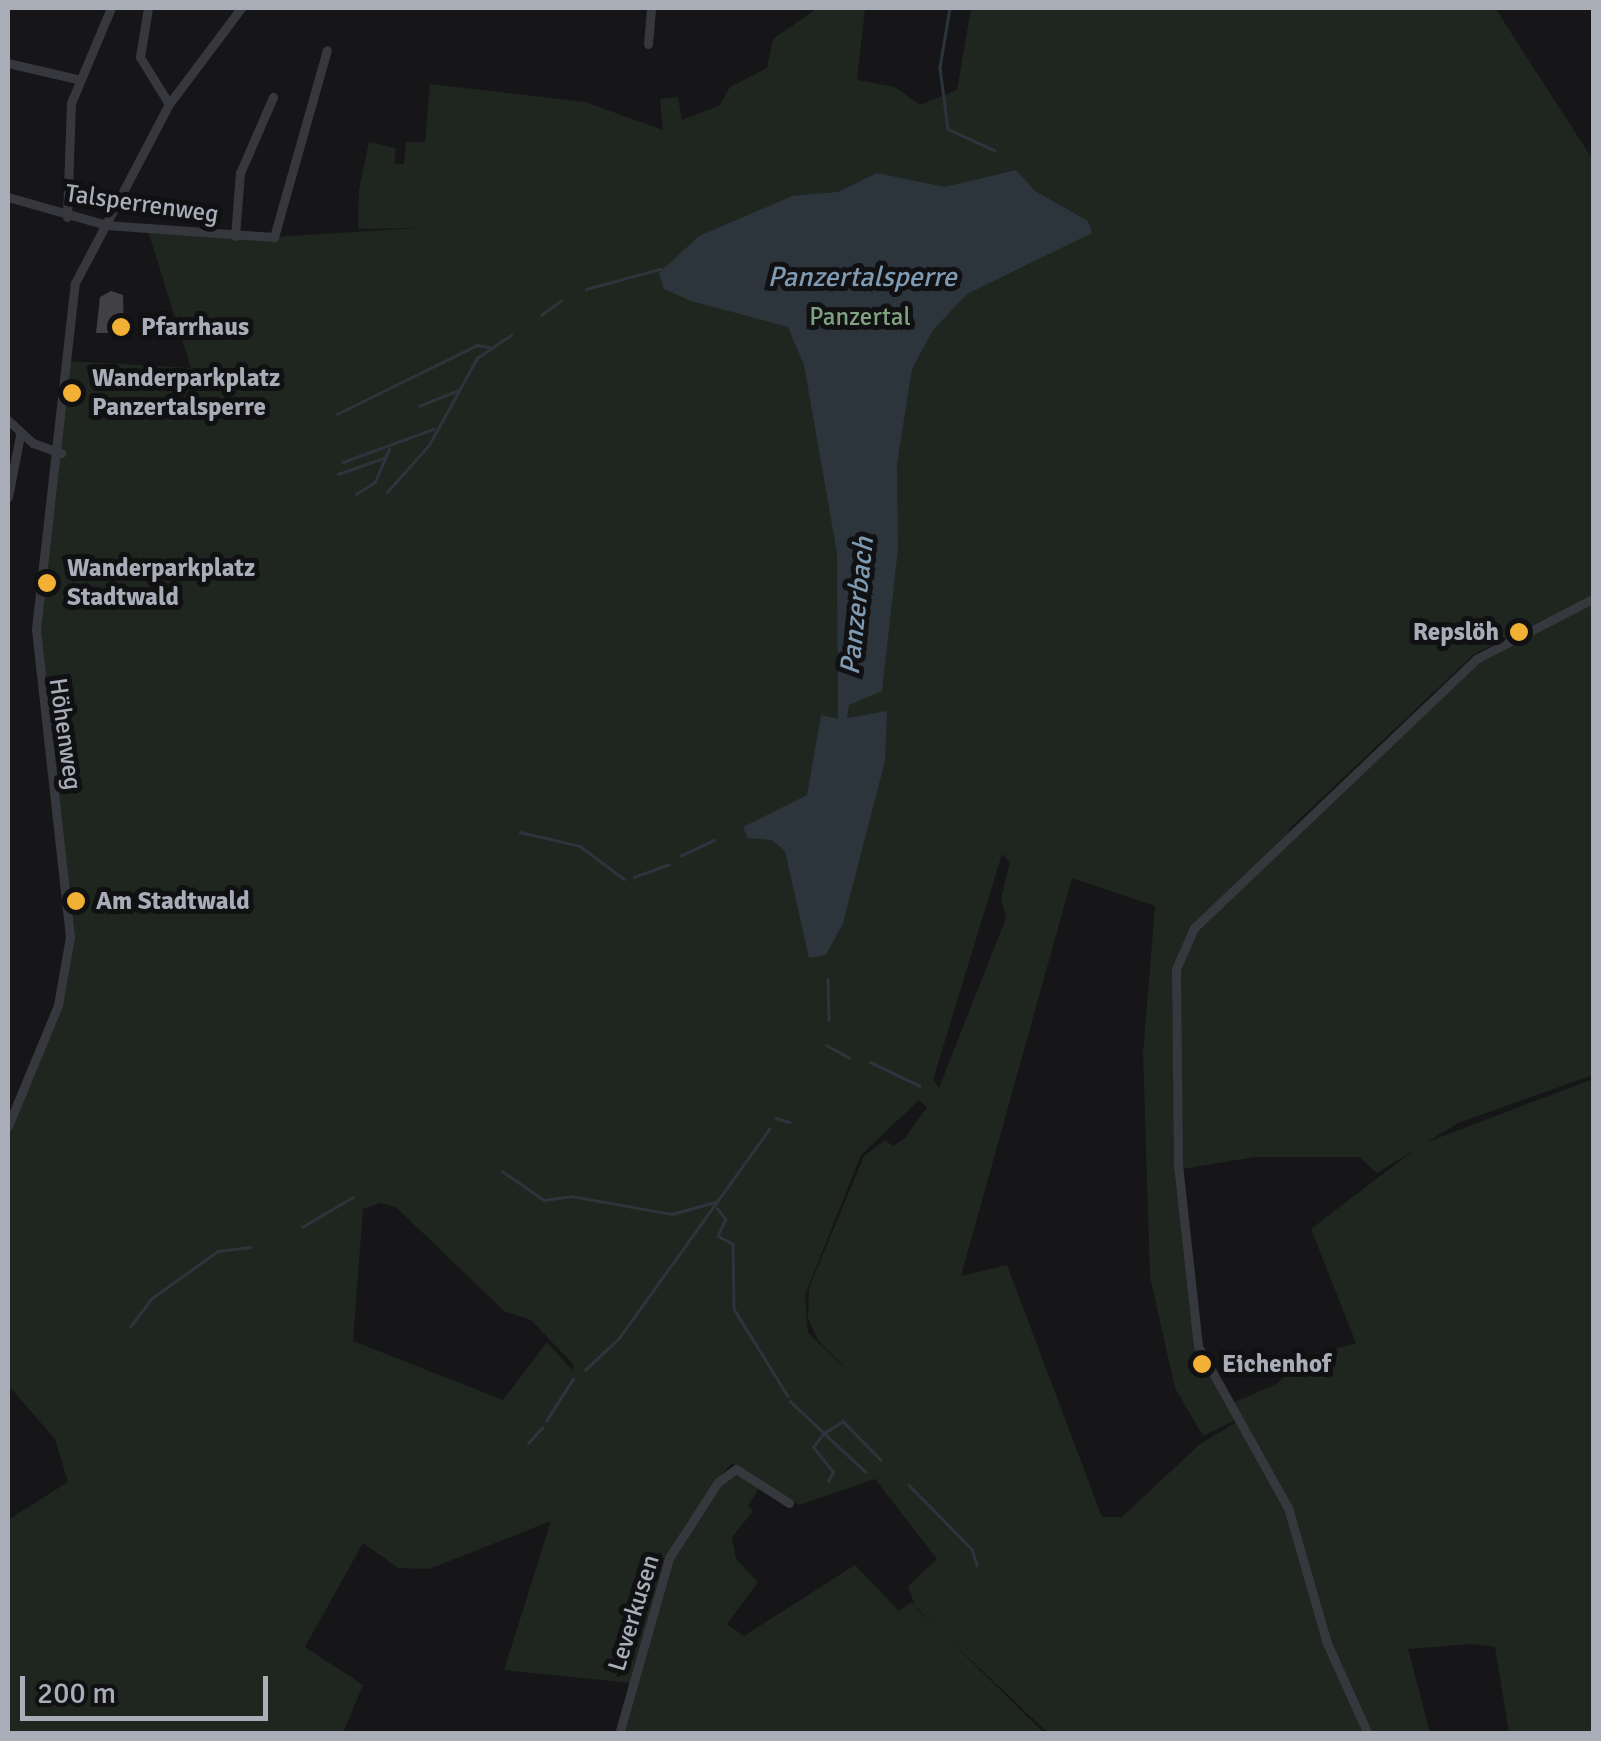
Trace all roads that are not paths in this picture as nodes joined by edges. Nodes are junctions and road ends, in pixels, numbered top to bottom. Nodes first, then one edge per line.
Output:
1 (111, 8) edge
2 (148, 8) edge
3 (242, 8) edge
4 (650, 8) edge
5 (648, 44) dead end
6 (326, 50) dead end
7 (8, 63) edge
8 (76, 79) junction
9 (274, 96) dead end
10 (170, 104) junction
11 (8, 196) edge
12 (67, 217) junction
13 (106, 224) junction
14 (235, 236) junction
15 (8, 420) edge
16 (20, 435) junction
17 (61, 453) junction
18 (8, 498) edge
19 (1594, 598) edge
20 (8, 1126) edge
21 (789, 1503) dead end
22 (618, 1734) edge
23 (1368, 1734) edge

1 - 8 street
2 - 10 street
3 - 10 street, Höhenweg
4 - 5 street
6 - 14 street, Talsperrenweg
7 - 8 street
8 - 12 street
9 - 14 street
10 - 13 street, Höhenweg
11 - 12 street, Talsperrenweg
12 - 13 street, Talsperrenweg
13 - 14 street, Talsperrenweg
13 - 17 street, Höhenweg
15 - 16 street
16 - 17 street
16 - 18 street
17 - 20 street, Höhenweg
19 - 23 street
21 - 22 street, Leverkusen

